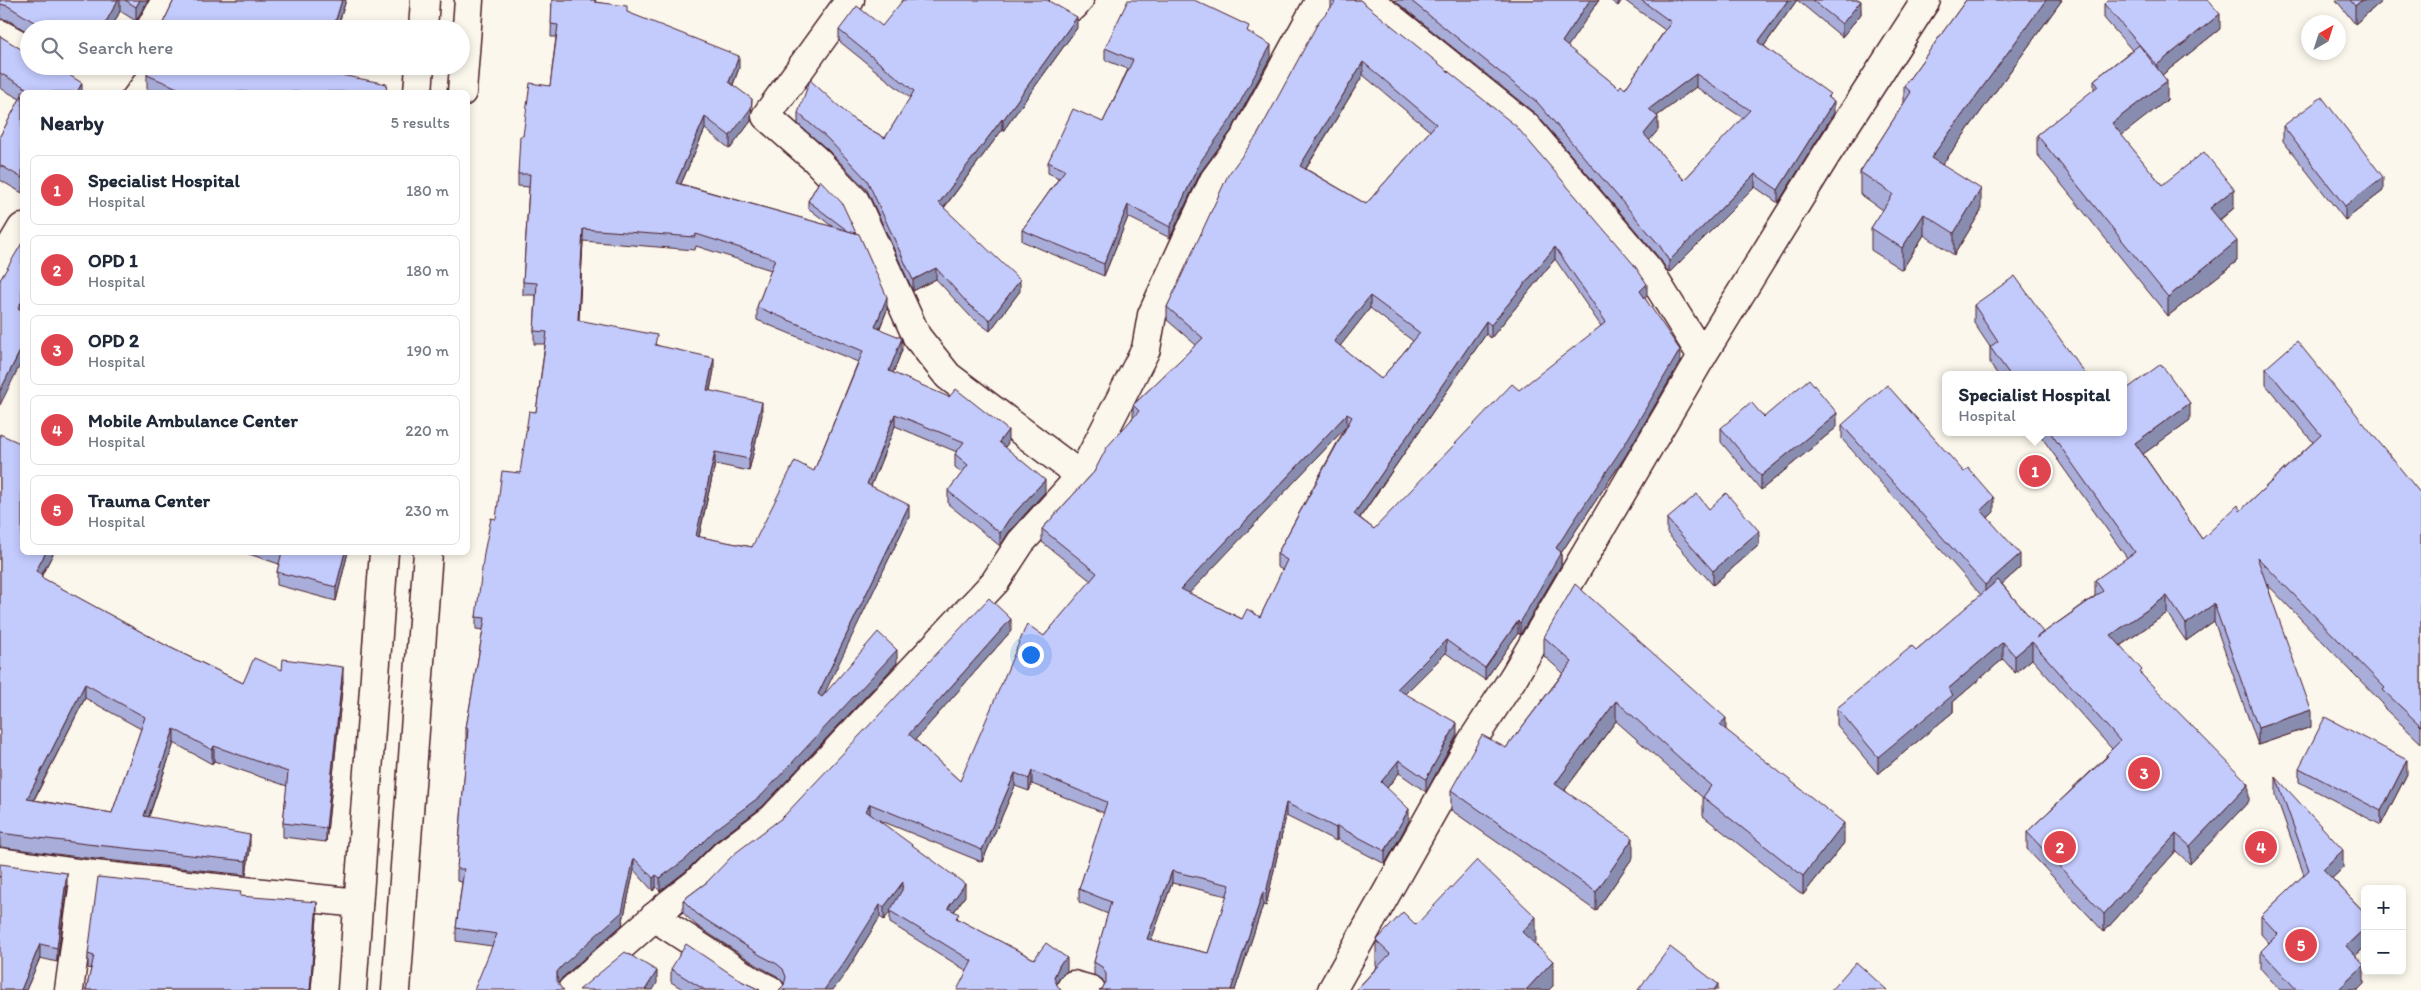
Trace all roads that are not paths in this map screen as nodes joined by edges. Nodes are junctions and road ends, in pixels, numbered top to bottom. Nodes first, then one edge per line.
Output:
1 (166, 0) edge
2 (425, 0) edge
3 (469, 0) edge
4 (850, 0) edge
5 (1064, 0) edge
6 (1079, 0) edge
7 (1320, 0) edge
8 (1368, 0) edge
9 (1926, 0) edge
10 (155, 20) edge
11 (424, 20) edge
12 (467, 20) edge
13 (0, 34) edge
14 (20, 45) edge
15 (74, 75) edge
16 (116, 75) edge
17 (419, 75) edge
18 (463, 75) edge
19 (100, 90) edge
20 (105, 90) edge
21 (418, 90) edge
22 (462, 90) edge
23 (20, 231) edge
24 (0, 265) edge
25 (1702, 356) junction
26 (1080, 476) junction
27 (384, 555) edge
28 (428, 555) edge
29 (0, 862) edge
30 (84, 874) junction
31 (358, 903) junction
32 (654, 917) junction
33 (69, 990) edge
34 (352, 990) edge
35 (396, 990) edge
36 (572, 990) edge
37 (770, 990) edge
38 (1070, 990) edge
39 (1091, 990) edge
40 (1332, 990) edge

1 - 10 street
2 - 11 street
3 - 12 street
4 - 26 street
5 - 6 street
7 - 26 street
8 - 25 street
9 - 25 street
13 - 14 street
15 - 19 street
16 - 20 street
17 - 21 street
18 - 22 street
23 - 24 street
25 - 40 street
26 - 32 street
27 - 31 street
28 - 35 street
29 - 30 street
30 - 31 street
30 - 33 street
31 - 34 street
32 - 36 street
32 - 37 street
38 - 39 street

